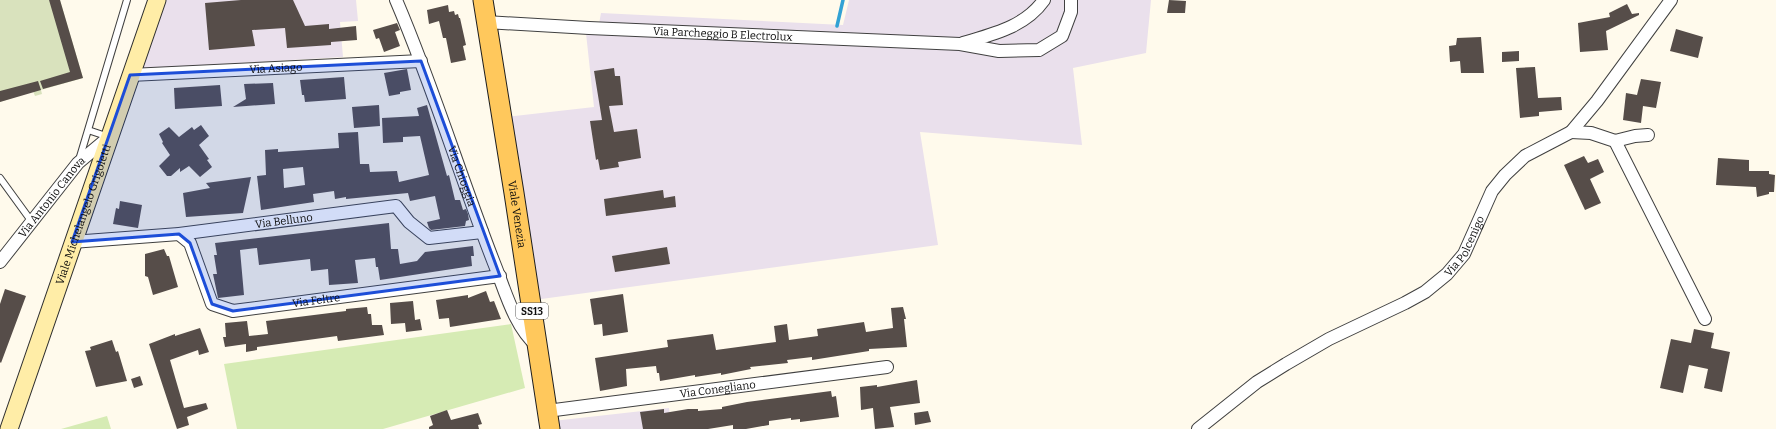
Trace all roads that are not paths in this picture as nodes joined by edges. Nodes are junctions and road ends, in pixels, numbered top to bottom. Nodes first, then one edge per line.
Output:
1 (127, 0) edge
2 (157, 0) edge
3 (396, 0) edge
4 (482, 0) edge
5 (1044, 0) edge
6 (1071, 0) edge
7 (1672, 0) edge
8 (486, 22) junction
9 (960, 44) junction
10 (421, 61) junction
11 (130, 75) junction
12 (88, 130) junction
13 (1571, 132) junction
14 (1648, 135) dead end
15 (109, 137) junction
16 (1615, 141) junction
17 (78, 163) junction
18 (0, 178) edge
19 (32, 222) junction
20 (482, 232) junction
21 (179, 234) junction
22 (72, 242) junction
23 (0, 262) edge
24 (500, 276) junction
25 (1705, 319) dead end
26 (538, 346) junction
27 (887, 367) dead end
28 (549, 420) edge
29 (9, 429) edge
30 (1198, 429) edge

1 - 12 lane
2 - 11 main road, Viale Michelangelo Grigoletti
3 - 10 street, Via Chioggia
4 - 8 main road, Viale Venezia / SS13
5 - 9 street, Via Parcheggio B Electrolux
6 - 9 street, Via Parcheggio B Electrolux
7 - 13 street, Via Polcenigo
8 - 9 street, Via Parcheggio B Electrolux
8 - 26 main road, Viale Venezia / SS13
10 - 11 street, Via Asiago
10 - 20 street, Via Chioggia
11 - 15 main road, Viale Michelangelo Grigoletti
12 - 15 lane
12 - 17 lane
13 - 16 street
13 - 30 street, Via Polcenigo
14 - 16 street
15 - 17 street, Via Antonio Canova
15 - 22 main road, Viale Michelangelo Grigoletti
16 - 25 street
17 - 19 street, Via Antonio Canova
18 - 19 lane
19 - 23 street, Via Antonio Canova
20 - 21 street, Via Belluno
20 - 24 street, Via Chioggia
21 - 22 street, Via Belluno
21 - 24 street, Via Feltre
22 - 29 main road, Viale Michelangelo Grigoletti
24 - 26 street, Via Chioggia
26 - 28 main road, Viale Venezia / SS13
27 - 28 street, Via Conegliano

